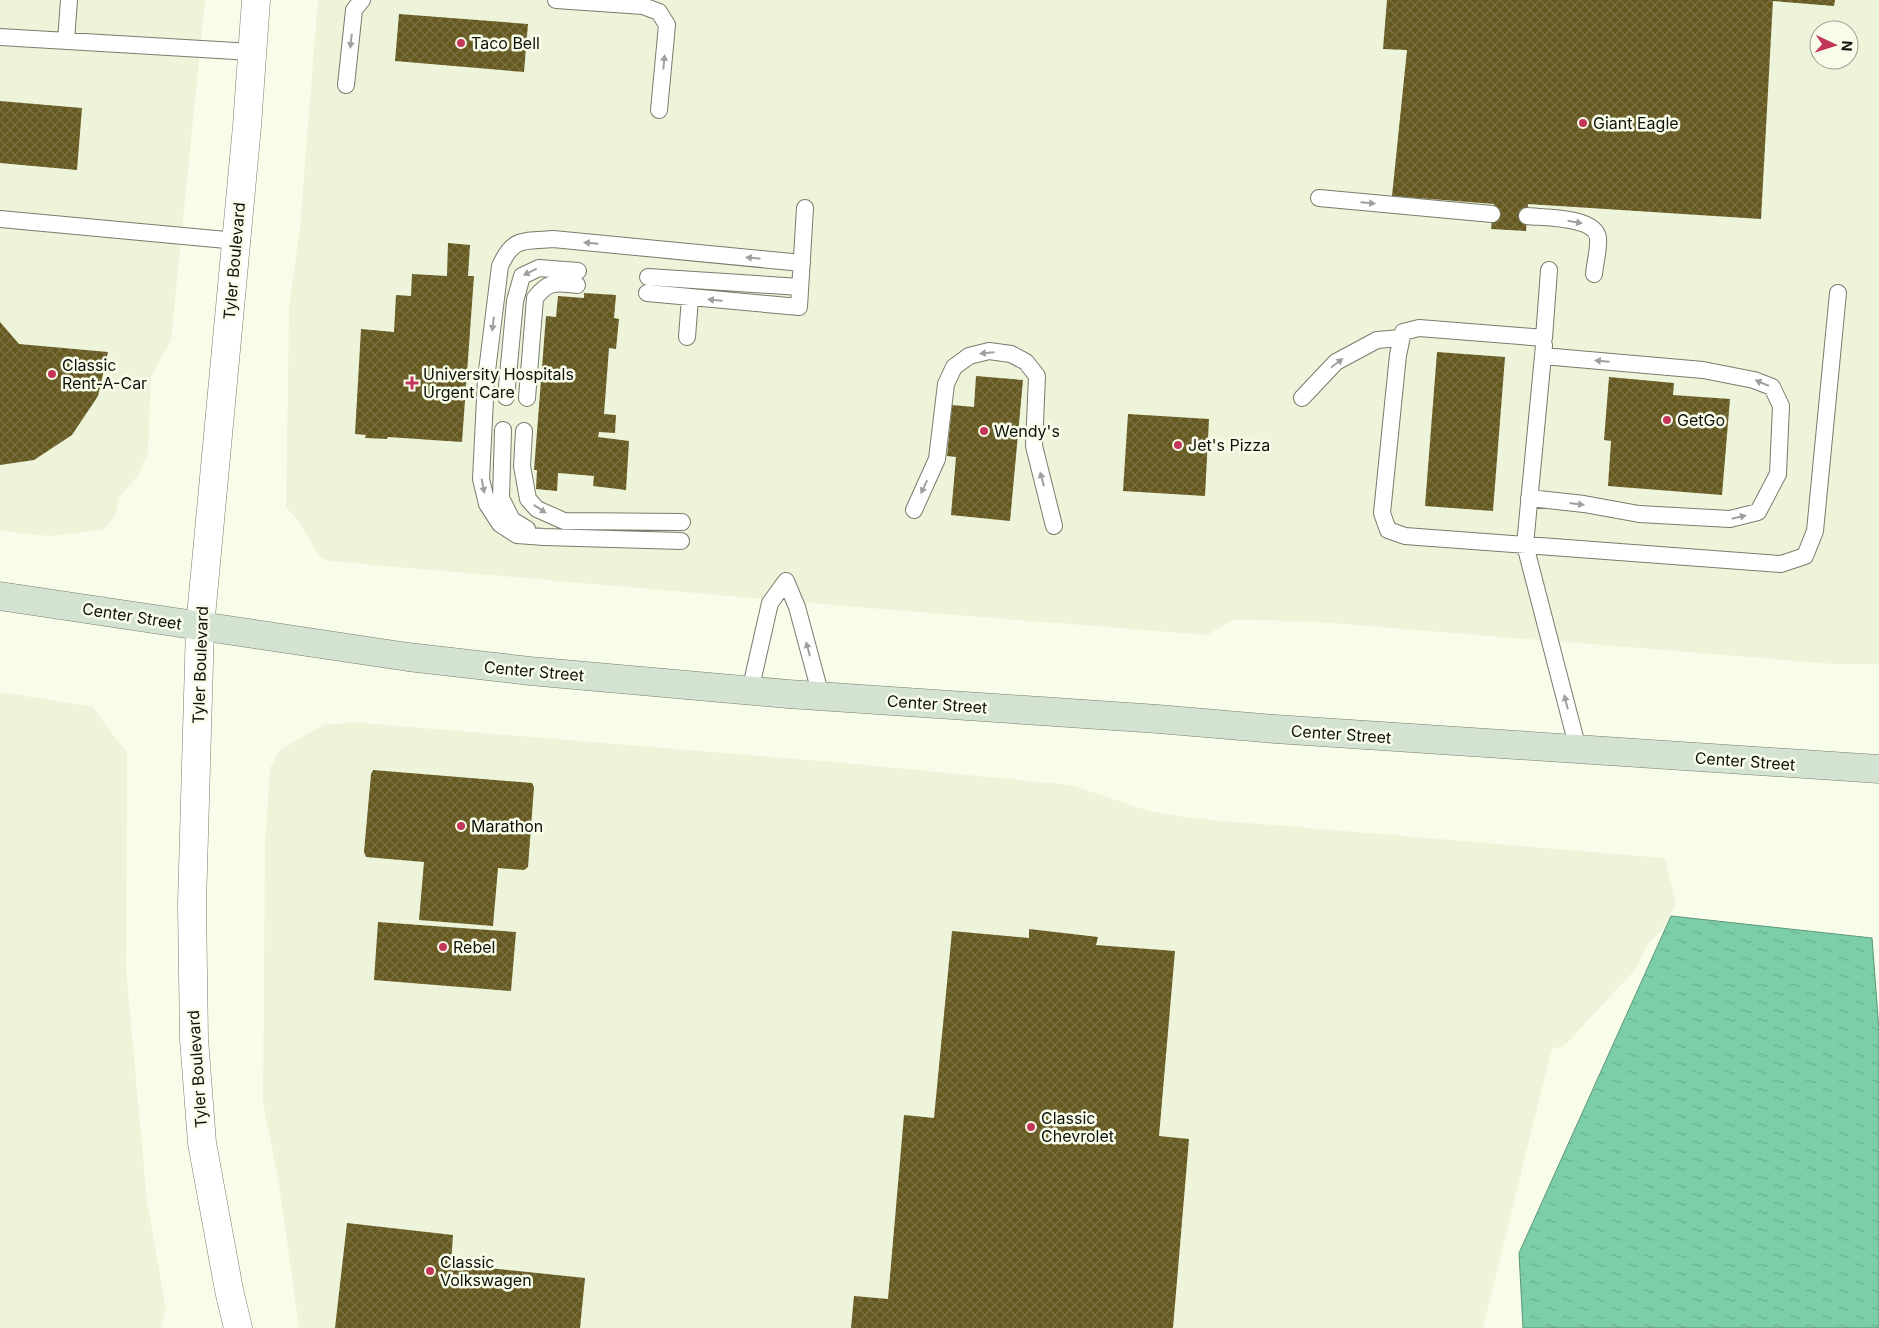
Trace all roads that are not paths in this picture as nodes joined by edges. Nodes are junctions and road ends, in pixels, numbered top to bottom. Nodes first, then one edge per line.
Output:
1 (69, 0) edge
2 (256, 0) edge
3 (362, 0) edge
4 (556, 0) edge
5 (0, 36) edge
6 (66, 40) junction
7 (252, 52) junction
8 (346, 85) dead end
9 (659, 110) dead end
10 (1320, 198) dead end
11 (805, 208) dead end
12 (1492, 214) dead end
13 (1526, 216) dead end
14 (0, 219) edge
15 (236, 241) junction
16 (802, 263) junction
17 (1549, 270) dead end
18 (1594, 274) dead end
19 (800, 287) junction
20 (1838, 293) dead end
21 (690, 298) junction
22 (687, 337) dead end
23 (1401, 338) junction
24 (1544, 338) junction
25 (1543, 356) junction
26 (506, 397) dead end
27 (527, 398) dead end
28 (1302, 398) dead end
29 (503, 430) dead end
30 (524, 432) dead end
31 (1529, 498) junction
32 (914, 510) dead end
33 (564, 521) junction
34 (682, 522) dead end
35 (1054, 526) dead end
36 (682, 541) dead end
37 (1525, 545) junction
38 (0, 596) edge
39 (200, 627) junction
40 (750, 691) junction
41 (821, 696) junction
42 (1578, 749) junction
43 (1879, 769) edge
44 (238, 1328) edge

1 - 6 lane
2 - 7 street, Tyler Boulevard
3 -> 8 lane
9 -> 4 lane
5 - 6 lane
6 - 7 lane
7 - 15 street, Tyler Boulevard
10 -> 12 lane
11 - 16 lane
13 -> 18 lane
14 - 15 lane
15 - 39 street, Tyler Boulevard
16 - 19 lane
16 -> 36 lane
17 - 24 lane
19 -> 21 lane
19 - 21 lane
20 - 37 lane
21 - 22 lane
23 - 24 lane
28 -> 23 lane
23 - 37 lane
24 - 25 lane
25 - 31 lane
31 -> 25 lane
27 -> 26 lane
29 - 33 lane
30 -> 33 lane
31 - 37 lane
35 -> 32 lane
33 - 34 lane
42 -> 37 lane
38 - 39 main road, Center Street
39 - 40 main road, Center Street
39 - 44 street, Tyler Boulevard
40 - 41 main road, Center Street
41 -> 40 lane
41 - 42 main road, Center Street
42 - 43 main road, Center Street

